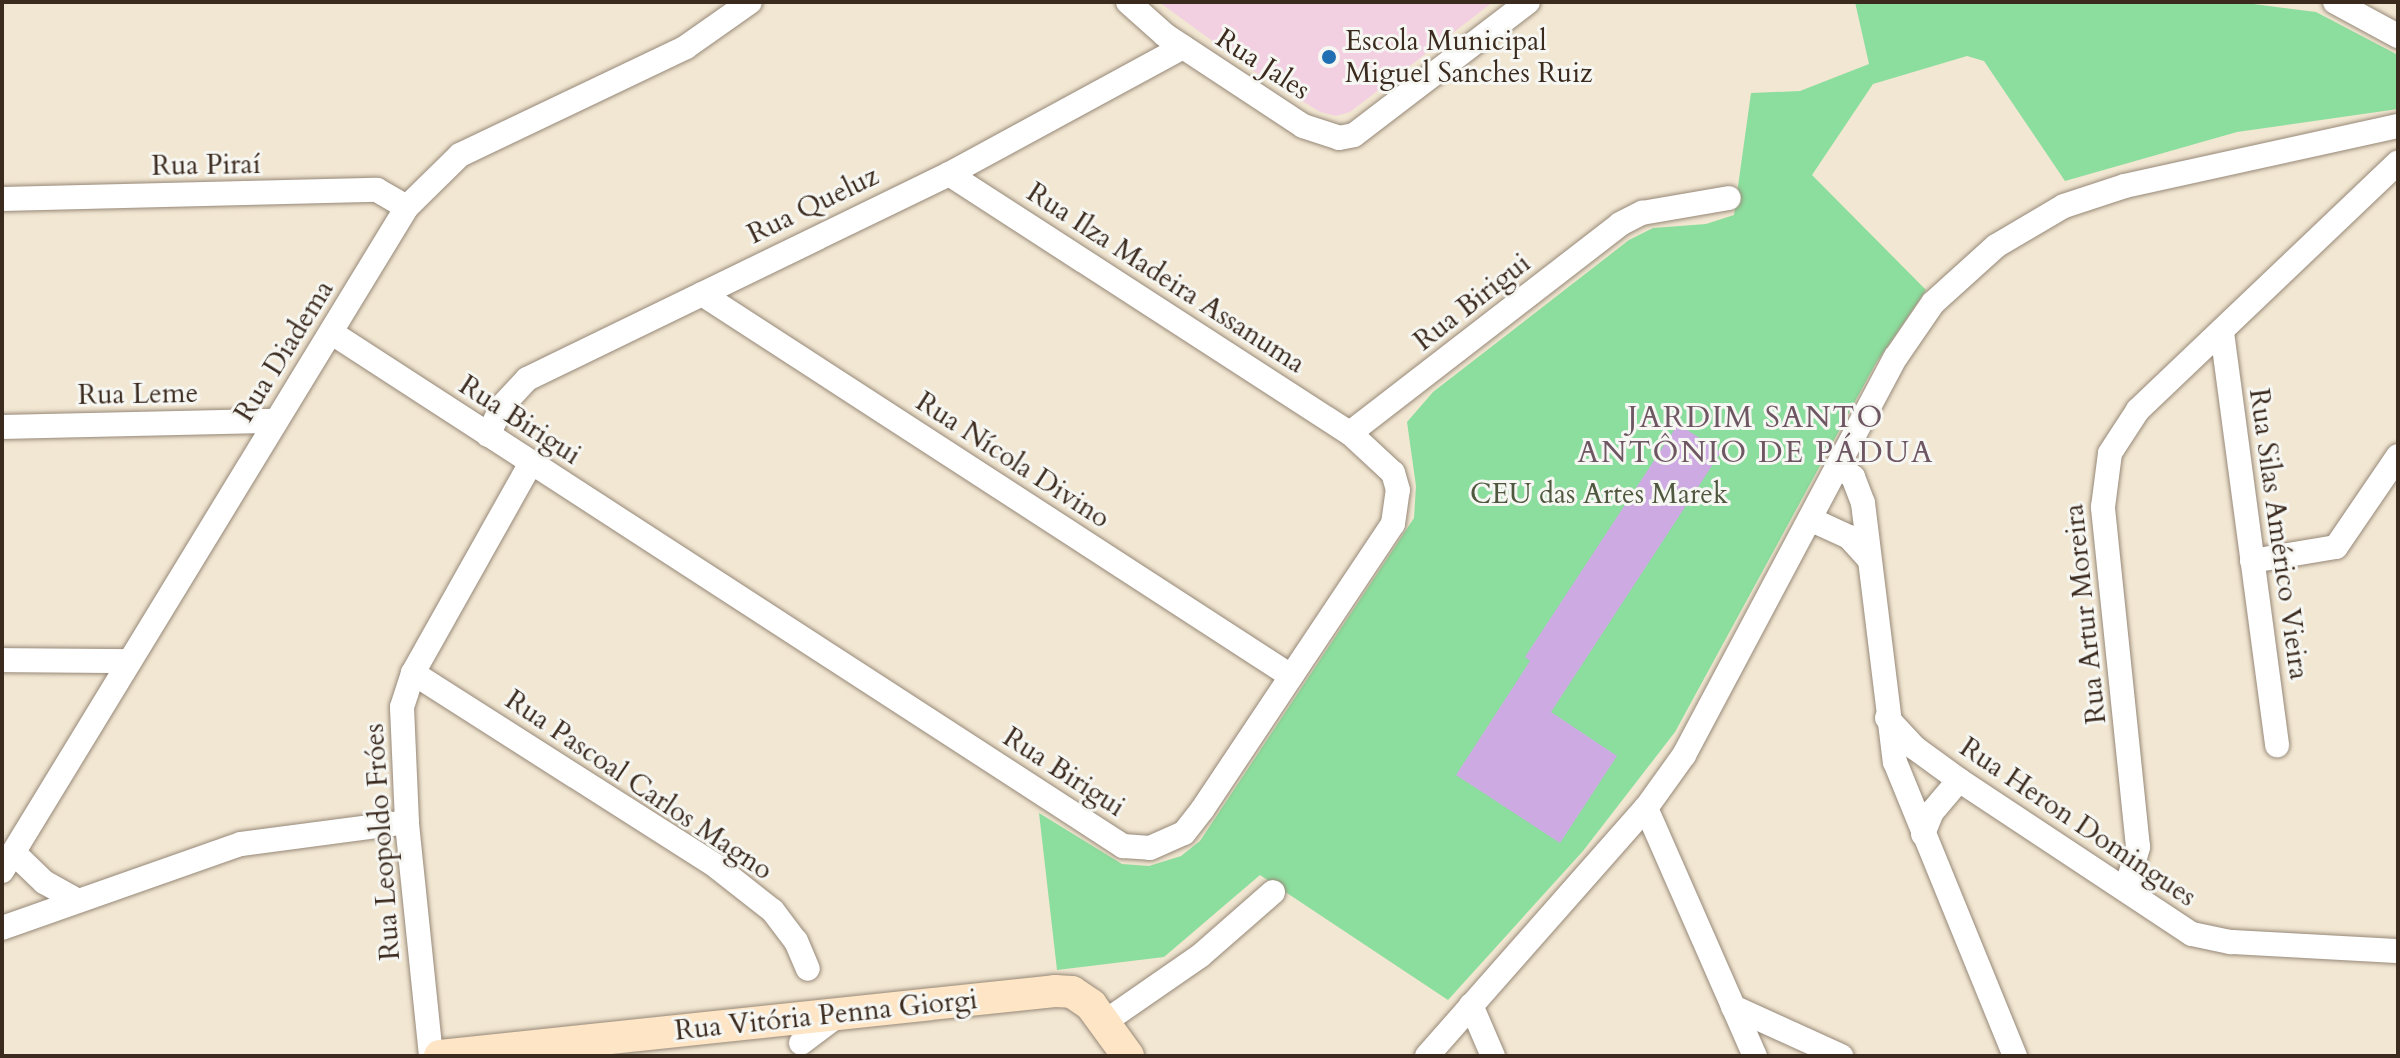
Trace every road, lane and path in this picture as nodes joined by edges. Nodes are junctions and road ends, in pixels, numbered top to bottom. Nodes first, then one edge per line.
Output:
1 (750, 2) edge
2 (1128, 2) edge
3 (1528, 2) edge
4 (2335, 2) edge
5 (2398, 36) edge
6 (1183, 47) junction
7 (2398, 126) edge
8 (2398, 162) edge
9 (949, 174) junction
10 (1729, 198) dead end
11 (2, 199) edge
12 (407, 207) junction
13 (702, 294) junction
14 (2222, 332) junction
15 (332, 333) junction
16 (276, 421) junction
17 (2, 427) edge
18 (1350, 433) junction
19 (488, 435) junction
20 (2398, 456) edge
21 (531, 463) junction
22 (1839, 466) junction
23 (1812, 520) junction
24 (1869, 559) junction
25 (2252, 561) junction
26 (2, 660) edge
27 (129, 661) junction
28 (413, 673) junction
29 (1291, 676) junction
30 (1886, 716) junction
31 (2277, 745) dead end
32 (1959, 780) junction
33 (1646, 808) junction
34 (407, 822) junction
35 (1923, 834) junction
36 (8, 862) edge
37 (2126, 890) junction
38 (1273, 892) dead end
39 (76, 900) junction
40 (2, 928) edge
41 (2393, 944) edge
42 (808, 969) dead end
43 (1471, 1005) junction
44 (1733, 1007) junction
45 (841, 1013) junction
46 (1106, 1021) junction
47 (801, 1043) dead end
48 (431, 1056) edge
49 (440, 1056) edge
50 (1128, 1056) edge
51 (1427, 1056) edge
52 (1493, 1056) edge
53 (1755, 1056) edge
54 (1841, 1056) edge
55 (2015, 1056) edge

1 - 12 street, Rua Diadema
2 - 6 street, Rua Jales
3 - 6 street, Rua Jales
4 - 5 street
6 - 9 street, Rua Queluz
7 - 22 street
8 - 14 street, Rua Artur Moreira
9 - 13 street, Rua Queluz
9 - 18 street, Rua Ilza Madeira Assanuma
10 - 18 street, Rua Birigui
11 - 12 street, Rua Piraí
12 - 15 street, Rua Diadema
13 - 19 street, Rua Queluz
13 - 29 street, Rua Nícola Divino
14 - 25 street, Rua Silas Américo Vieira
14 - 37 street, Rua Artur Moreira
15 - 16 street, Rua Diadema
15 - 19 street, Rua Birigui
16 - 17 street, Rua Leme
16 - 27 street, Rua Diadema
18 - 29 street, Rua Birigui
19 - 21 street, Rua Birigui
20 - 25 street
21 - 28 street, Rua Leopoldo Fróes
21 - 29 street, Rua Birigui
22 - 23 street
22 - 24 street
23 - 24 street
23 - 33 street
24 - 30 street
25 - 31 street, Rua Silas Américo Vieira
26 - 27 street
27 - 36 street, Rua Diadema
28 - 34 street, Rua Leopoldo Fróes
28 - 42 street, Rua Pascoal Carlos Magno
30 - 32 street, Rua Heron Domingues
30 - 35 street
32 - 35 street
32 - 37 street, Rua Heron Domingues
33 - 43 street
33 - 44 street
34 - 39 street
34 - 48 street, Rua Leopoldo Fróes
35 - 55 street
36 - 39 street
37 - 41 street, Rua Heron Domingues
38 - 46 street
39 - 40 street
43 - 51 street
43 - 52 street
44 - 53 street
44 - 54 street
45 - 46 street, Rua Vitória Penna Giorgi
45 - 47 street
45 - 49 street, Rua Vitória Penna Giorgi
46 - 50 street, Rua Vitória Penna Giorgi

